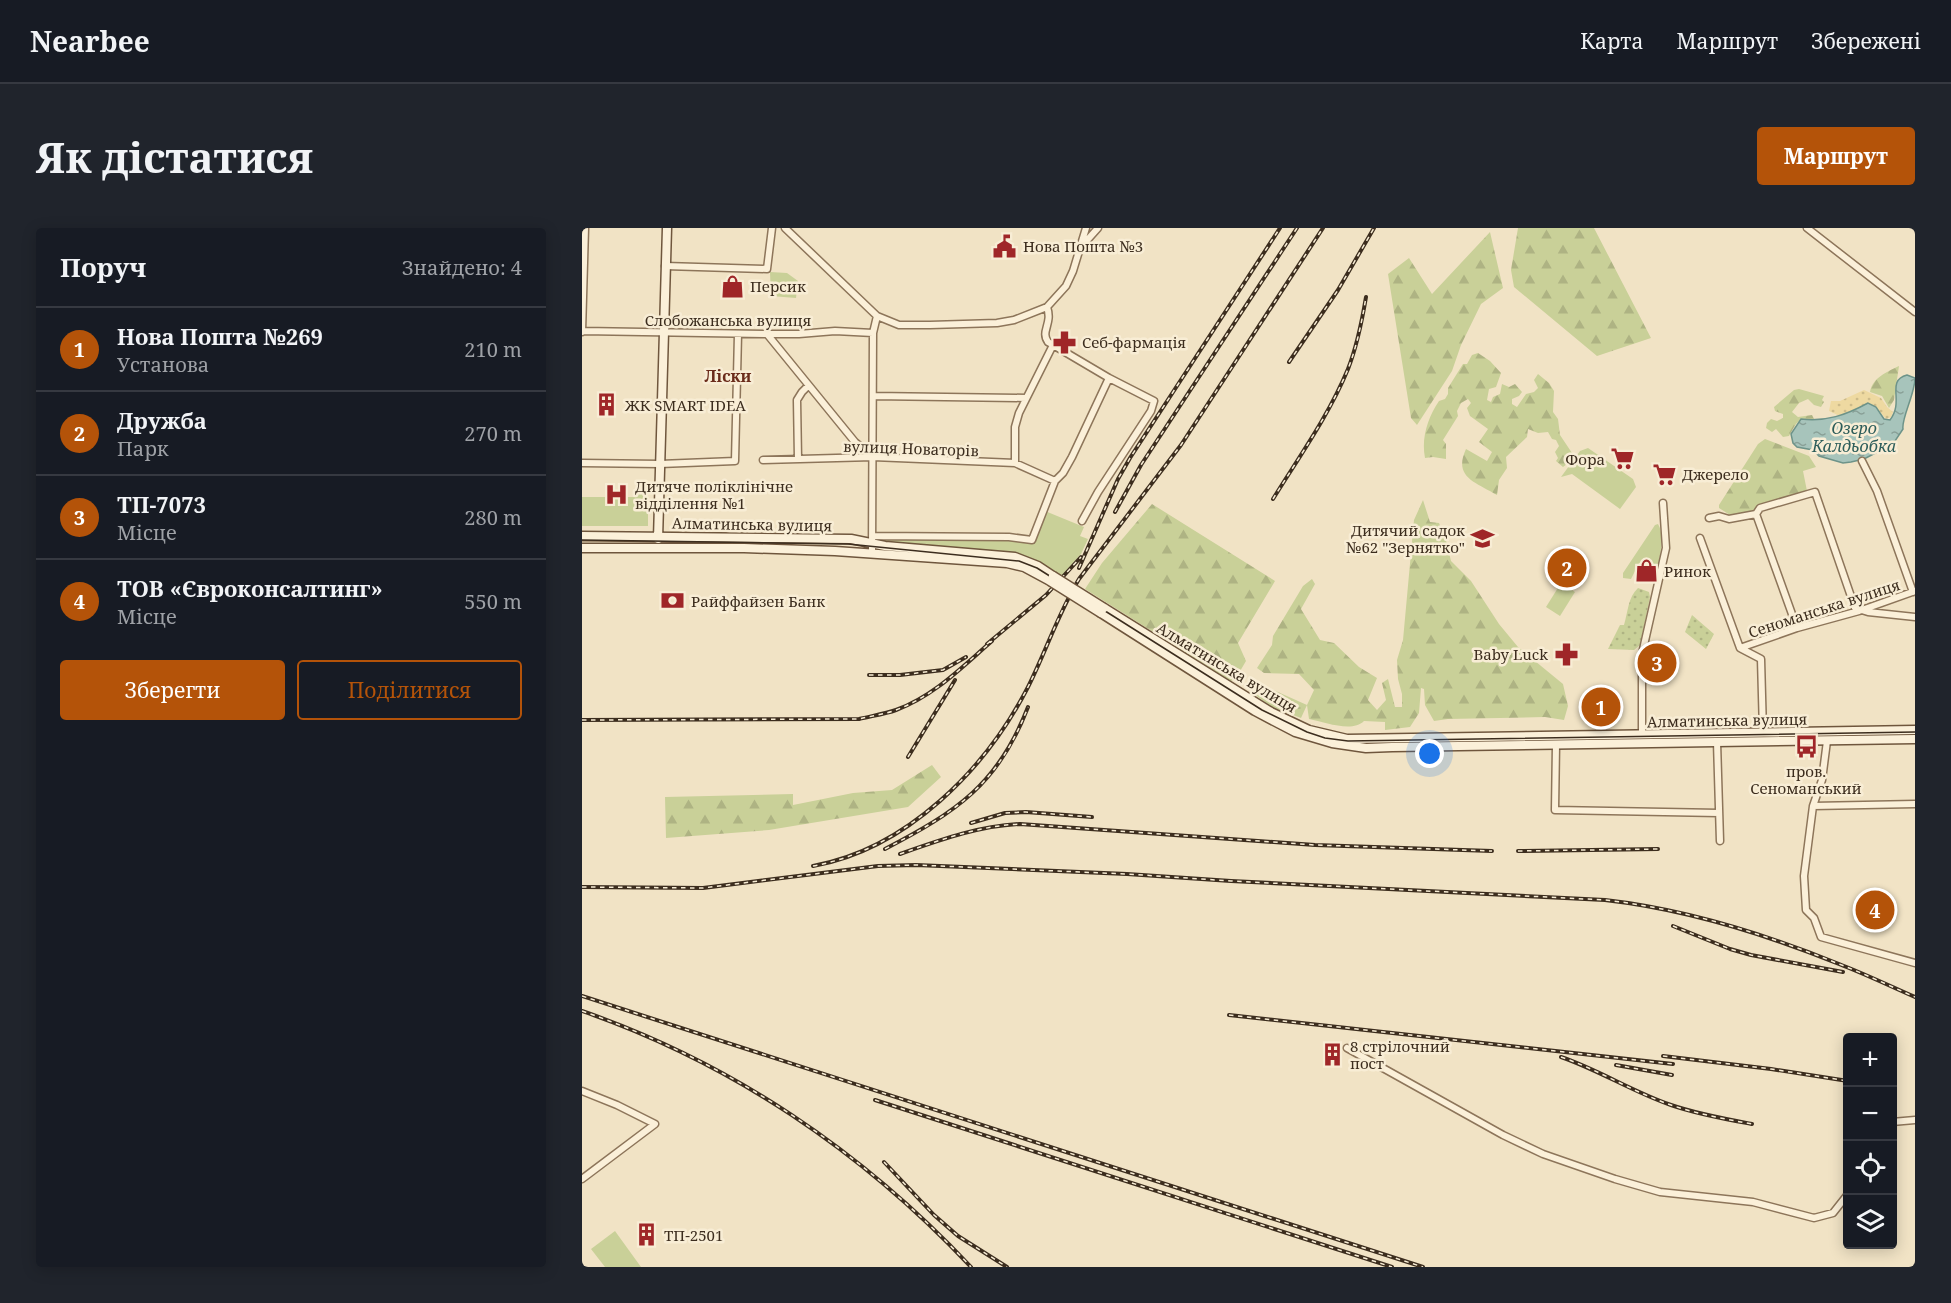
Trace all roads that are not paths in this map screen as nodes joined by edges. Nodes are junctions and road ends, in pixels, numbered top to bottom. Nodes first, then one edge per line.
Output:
1 (585, 228) edge
2 (667, 228) edge
3 (771, 228) edge
4 (785, 228) edge
5 (1086, 228) edge
6 (1098, 228) edge
7 (1807, 228) edge
8 (1079, 250) junction
9 (665, 266) junction
10 (1047, 307) junction
11 (1915, 312) edge
12 (877, 316) junction
13 (582, 331) edge
14 (664, 333) junction
15 (873, 333) junction
16 (738, 334) junction
17 (767, 334) junction
18 (1053, 345) junction
19 (1109, 378) junction
20 (808, 386) junction
21 (873, 396) junction
22 (1026, 398) junction
23 (873, 457) junction
24 (798, 459) junction
25 (763, 460) dead end
26 (1862, 461) dead end
27 (582, 463) edge
28 (1015, 463) junction
29 (660, 464) junction
30 (1055, 481) junction
31 (1663, 503) dead end
32 (1755, 514) junction
33 (1709, 518) dead end
34 (1083, 520) dead end
35 (582, 536) edge
36 (658, 536) junction
37 (1700, 538) dead end
38 (872, 540) junction
39 (658, 547) junction
40 (582, 548) edge
41 (872, 553) junction
42 (1052, 578) junction
43 (1914, 592) edge
44 (1102, 610) junction
45 (1859, 611) junction
46 (1915, 616) edge
47 (1797, 628) junction
48 (1740, 648) junction
49 (1915, 730) edge
50 (1763, 732) junction
51 (1642, 735) junction
52 (1915, 739) edge
53 (1827, 741) junction
54 (1717, 742) junction
55 (1556, 745) junction
56 (1915, 804) edge
57 (1814, 806) junction
58 (1719, 813) junction
59 (1720, 841) dead end
60 (1915, 963) edge
61 (1347, 1048) dead end
62 (582, 1091) edge
63 (1915, 1120) edge
64 (1897, 1122) edge
65 (582, 1179) edge
66 (1847, 1195) edge

1 - 13 street
2 - 9 street
3 - 9 street
4 - 12 street
5 - 8 street
6 - 8 street
7 - 11 street
8 - 10 street
9 - 14 street
10 - 12 street
10 - 18 street
12 - 15 street
13 - 14 street, Слобожанська вулиця
14 - 16 street, Слобожанська вулиця
14 - 29 street
15 - 17 street, Слобожанська вулиця
15 - 21 street
16 - 17 street, Слобожанська вулиця
16 - 29 street
17 - 20 street
18 - 19 street
18 - 22 street
19 - 30 street
19 - 34 street
20 - 23 street
20 - 24 street
21 - 22 street
21 - 23 street
22 - 28 street
23 - 24 street, вулиця Новаторів
23 - 28 street, вулиця Новаторів
23 - 38 street
24 - 25 street, вулиця Новаторів
26 - 43 street
27 - 29 street
28 - 30 street, вулиця Новаторів
29 - 36 street
30 - 38 street, Алматинська вулиця
31 - 51 street
32 - 33 street
32 - 45 street
32 - 47 street
35 - 36 street, Алматинська вулиця
36 - 38 street, Алматинська вулиця
36 - 39 street
37 - 48 street
38 - 41 street
38 - 42 street, Алматинська вулиця
39 - 40 street, Алматинська вулиця
39 - 41 street, Алматинська вулиця
41 - 42 street, Алматинська вулиця
42 - 44 street, Алматинська вулиця, bridge
43 - 45 street, Сеноманська вулиця
44 - 51 street, Алматинська вулиця
44 - 55 street, Алматинська вулиця
45 - 46 street
45 - 47 street, Сеноманська вулиця
47 - 48 street, Сеноманська вулиця
48 - 50 street
49 - 50 street, Алматинська вулиця
50 - 51 street, Алматинська вулиця
52 - 53 street, Алматинська вулиця
53 - 54 street, Алматинська вулиця
53 - 57 street
54 - 55 street, Алматинська вулиця
54 - 58 street
55 - 58 street
56 - 57 street
57 - 60 street
58 - 59 street
61 - 66 street
62 - 65 street
63 - 64 street

